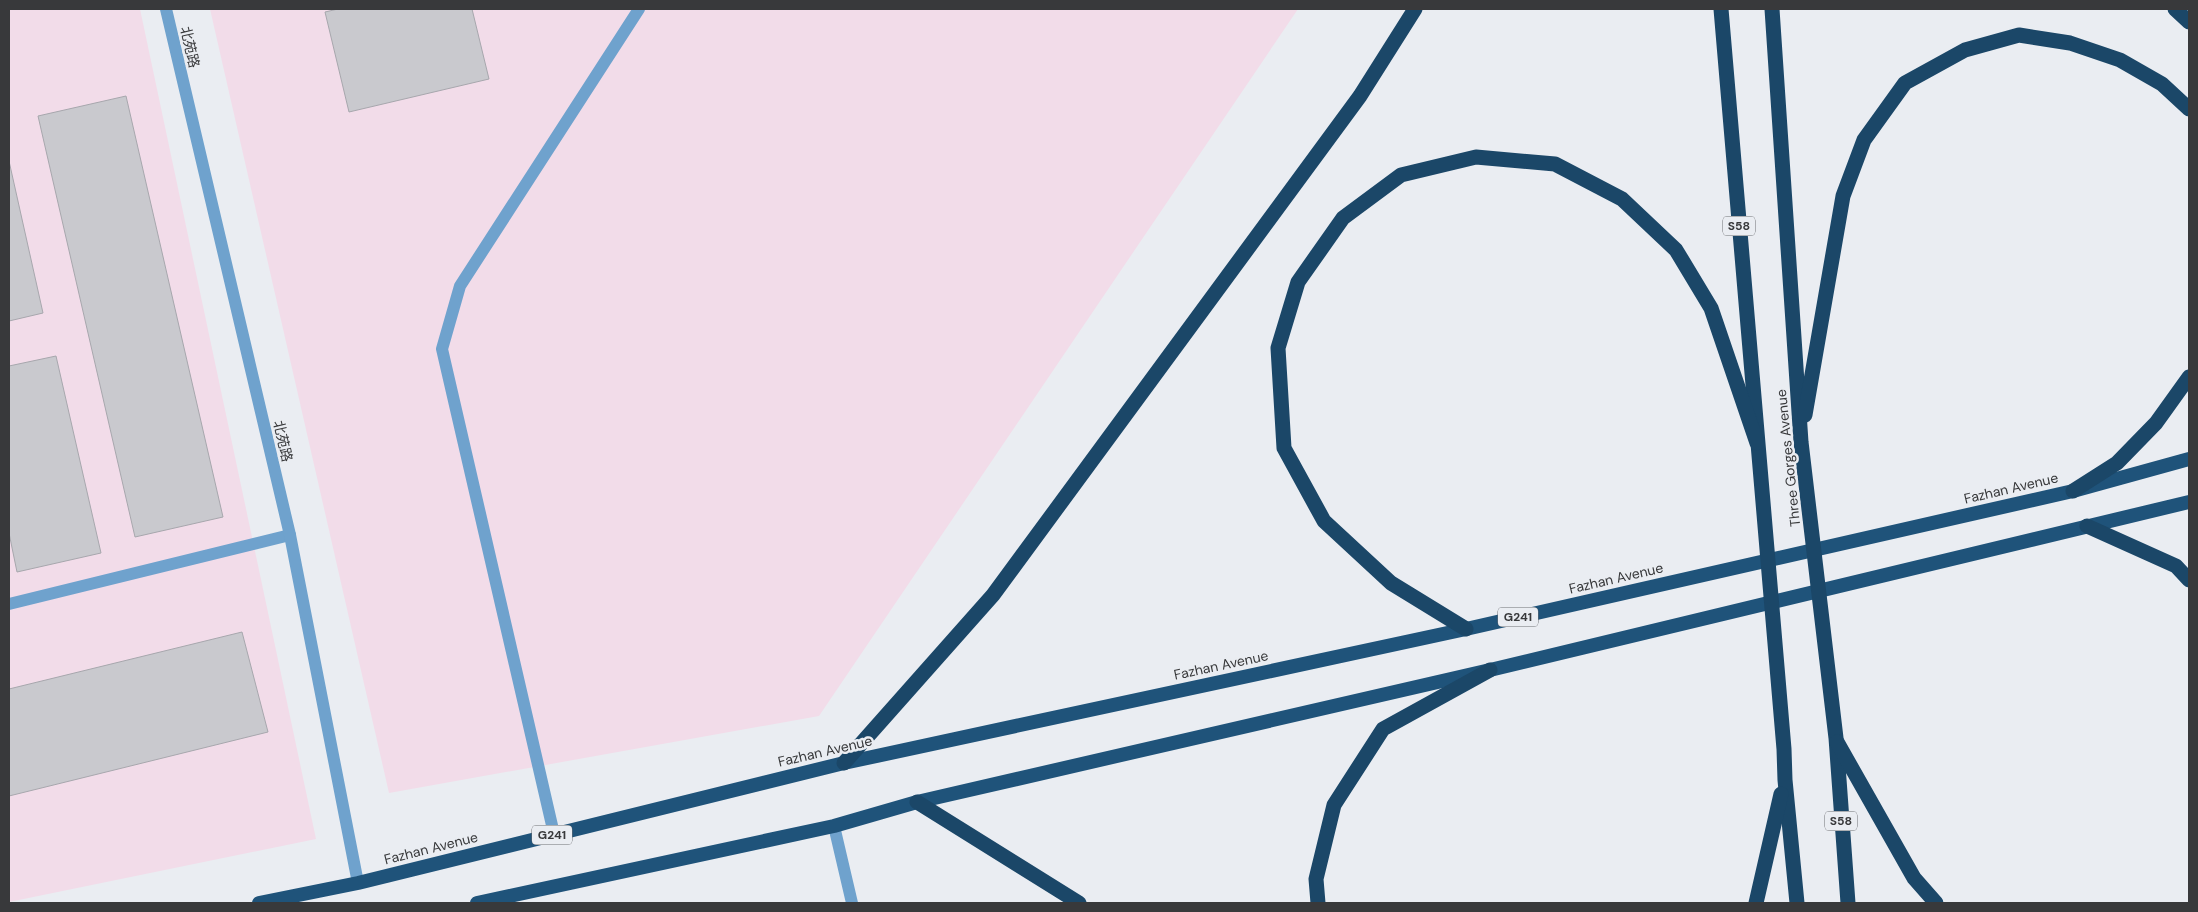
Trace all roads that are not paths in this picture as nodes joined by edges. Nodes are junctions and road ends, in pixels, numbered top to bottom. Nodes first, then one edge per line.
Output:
1 (166, 9) edge
2 (639, 9) edge
3 (1415, 9) edge
4 (1721, 9) edge
5 (1772, 9) edge
6 (2175, 9) edge
7 (2189, 22) edge
8 (2189, 109) edge
9 (2189, 377) edge
10 (1801, 442) junction
11 (1757, 443) junction
12 (2189, 459) edge
13 (2073, 491) junction
14 (2189, 502) edge
15 (2087, 526) junction
16 (290, 535) junction
17 (2189, 580) edge
18 (9, 604) edge
19 (1466, 629) junction
20 (1490, 670) junction
21 (1836, 738) junction
22 (844, 762) junction
23 (1785, 780) junction
24 (917, 802) junction
25 (834, 826) junction
26 (554, 834) junction
27 (358, 883) junction
28 (259, 903) edge
29 (477, 903) edge
30 (852, 903) edge
31 (1080, 903) edge
32 (1318, 903) edge
33 (1756, 903) edge
34 (1797, 903) edge
35 (1848, 903) edge
36 (1936, 903) edge

1 - 16 street, 北苑路
2 - 26 street
3 - 22 highway
4 - 11 highway, Three Gorges Avenue / S58
5 - 10 highway, Three Gorges Avenue / S58
6 - 7 highway
8 - 10 highway
9 - 13 highway
10 - 21 highway, Three Gorges Avenue / S58
11 - 19 highway
11 - 23 highway, Three Gorges Avenue / S58
12 - 13 highway, Fazhan Avenue / G241
13 - 19 highway, Fazhan Avenue / G241
14 - 15 highway
15 - 17 highway
15 - 20 highway
16 - 18 street
16 - 27 street, 北苑路
19 - 22 highway, Fazhan Avenue / G241
20 - 24 highway
20 - 32 highway
21 - 35 highway, Three Gorges Avenue / S58
21 - 36 highway
22 - 26 highway, Fazhan Avenue / G241
23 - 33 highway
23 - 34 highway, Three Gorges Avenue / S58
24 - 25 highway
24 - 31 highway
25 - 29 highway
25 - 30 street
26 - 27 highway, Fazhan Avenue / G241
27 - 28 highway, Fazhan Avenue / G241

